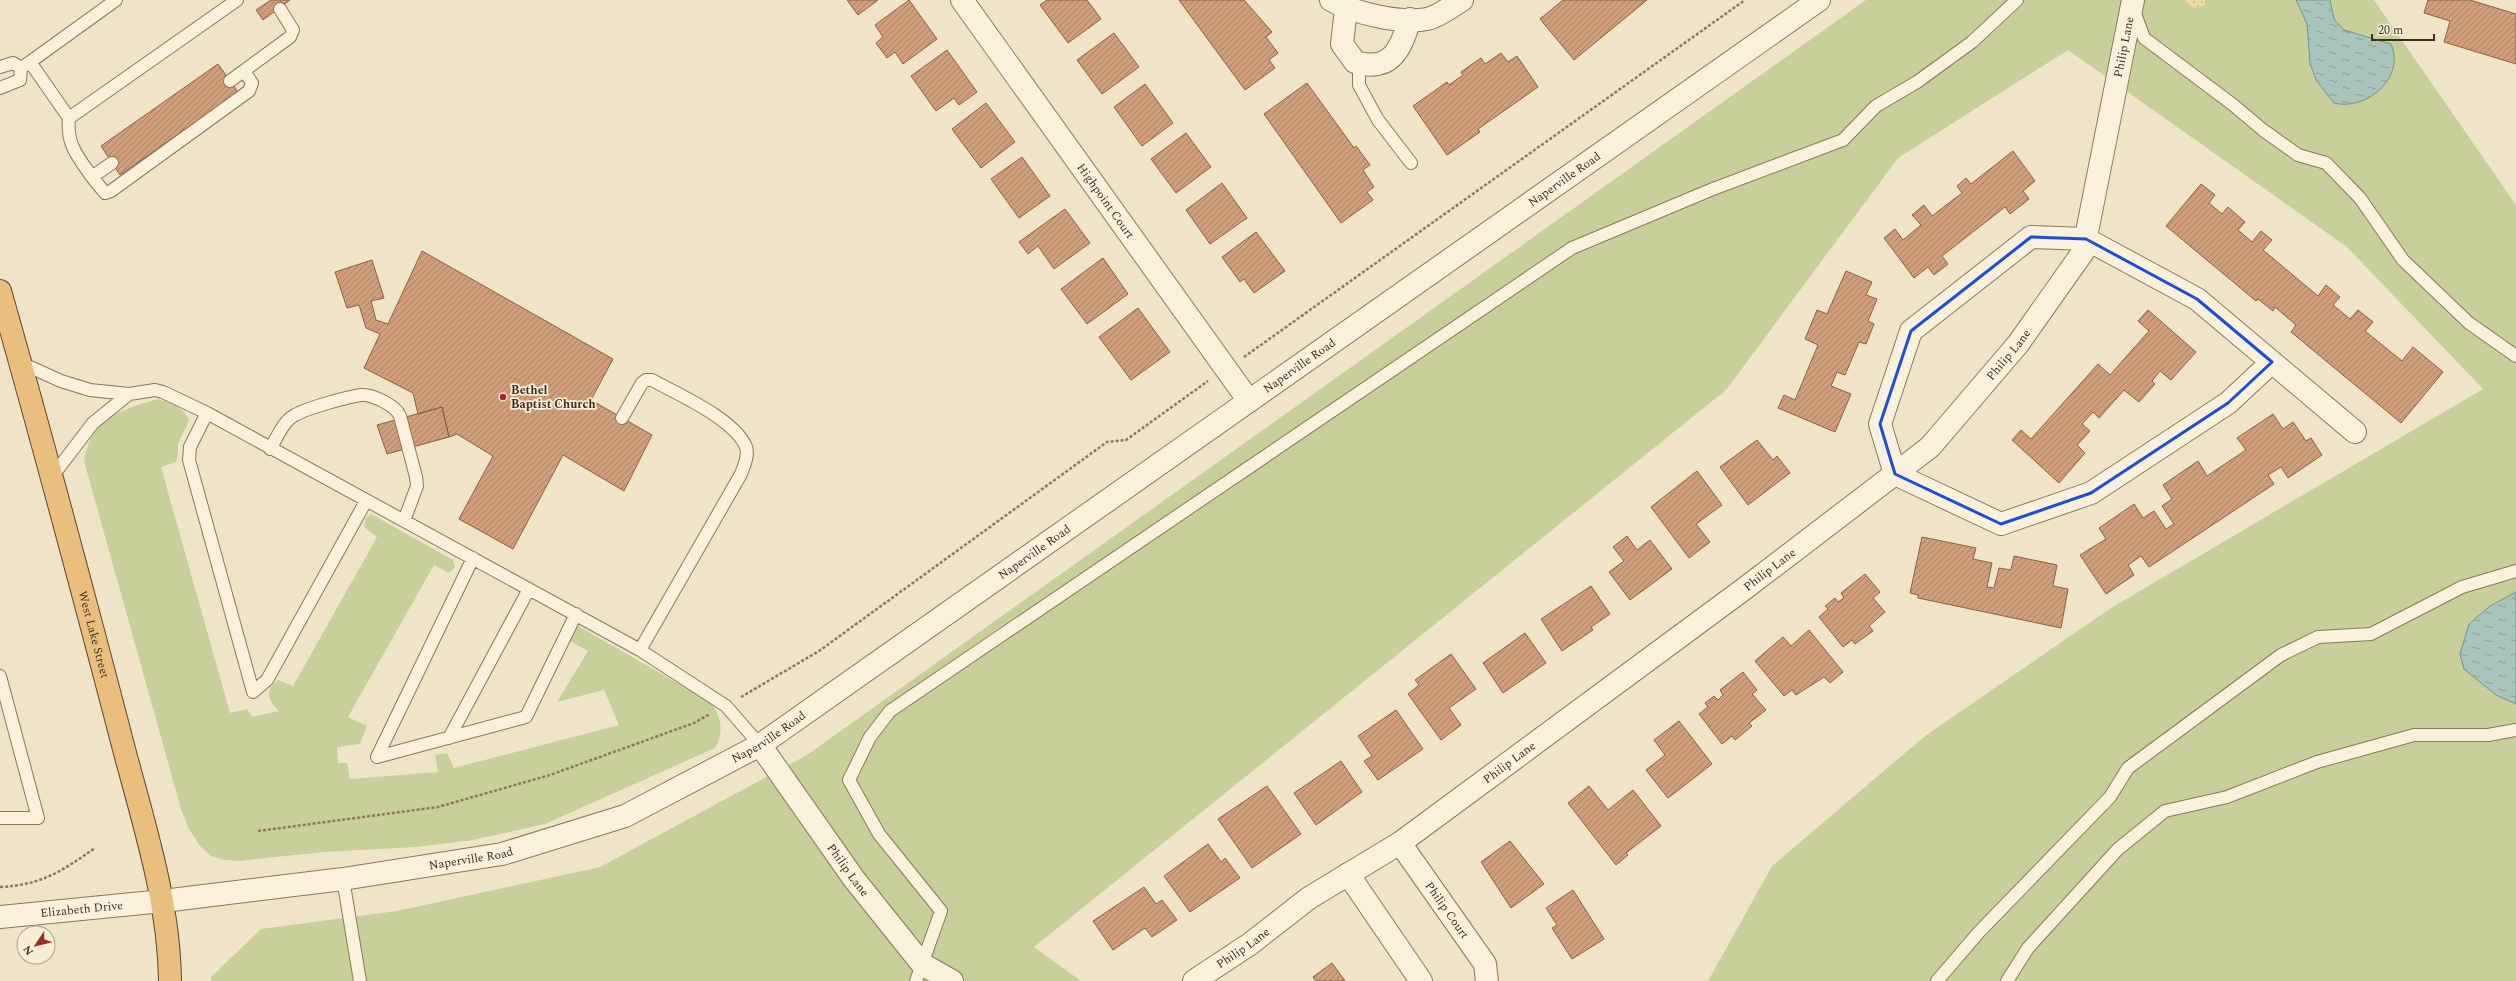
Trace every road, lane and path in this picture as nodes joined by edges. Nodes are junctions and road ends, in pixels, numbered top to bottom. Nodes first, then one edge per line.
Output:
1 (116, 0) edge
2 (236, 0) edge
3 (962, 0) edge
4 (1462, 0) edge
5 (1745, 0) edge
6 (1819, 0) edge
7 (2017, 0) edge
8 (2131, 2) edge
9 (1338, 4) edge
10 (280, 9) dead end
11 (1410, 19) junction
12 (1359, 63) junction
13 (26, 65) junction
14 (0, 67) edge
15 (244, 71) junction
16 (230, 81) dead end
17 (0, 88) edge
18 (69, 118) junction
19 (112, 163) dead end
20 (1411, 163) dead end
21 (92, 177) junction
22 (2086, 239) junction
23 (0, 291) edge
24 (1251, 352) dead end
25 (2516, 356) edge
26 (2272, 362) junction
27 (21, 363) junction
28 (1209, 381) dead end
29 (129, 394) junction
30 (1249, 401) junction
31 (207, 413) junction
32 (622, 418) dead end
33 (2355, 432) dead end
34 (270, 449) junction
35 (1895, 474) junction
36 (51, 478) junction
37 (366, 501) junction
38 (404, 521) junction
39 (473, 558) junction
40 (2516, 571) edge
41 (529, 589) junction
42 (576, 614) junction
43 (640, 650) junction
44 (0, 676) edge
45 (726, 706) junction
46 (2516, 730) edge
47 (449, 738) junction
48 (760, 745) junction
49 (0, 818) edge
50 (258, 832) dead end
51 (1400, 843) junction
52 (95, 848) dead end
53 (1348, 874) junction
54 (343, 879) junction
55 (0, 886) edge
56 (163, 901) junction
57 (0, 917) edge
58 (919, 972) edge
59 (170, 981) edge
60 (360, 981) edge
61 (952, 981) edge
62 (1194, 981) edge
63 (1421, 981) edge
64 (1487, 981) edge
65 (1937, 981) edge
66 (2007, 981) edge

1 - 13 lane
2 - 18 lane
3 - 30 street, Highpoint Court
4 - 11 street
5 - 24 path
6 - 30 street, Naperville Road
7 - 58 lane
8 - 22 street, Philip Lane
8 - 25 lane
9 - 11 street
9 - 12 street
10 - 15 lane
11 - 12 street
12 - 20 lane
13 - 14 lane
13 - 17 lane
13 - 18 lane
15 - 16 lane
15 - 21 lane
18 - 21 lane
19 - 21 lane
22 - 26 street
22 - 35 street, Philip Lane
22 - 35 street
23 - 27 highway, West Lake Street
26 - 33 street
26 - 35 street
27 - 29 lane
27 - 36 highway, West Lake Street
28 - 45 path
29 - 31 lane
29 - 36 lane
30 - 48 street, Naperville Road
31 - 34 lane
31 - 37 lane
32 - 43 lane
34 - 37 lane
34 - 38 lane
35 - 51 street, Philip Lane
36 - 56 highway, West Lake Street
37 - 38 lane
38 - 39 lane
39 - 41 lane
39 - 47 lane
40 - 65 lane
41 - 42 lane
41 - 47 lane
42 - 43 lane
42 - 47 lane
43 - 45 lane
44 - 49 lane
45 - 48 lane
45 - 50 path
46 - 66 lane
48 - 54 street, Naperville Road
48 - 58 street, Philip Lane
51 - 53 street, Philip Lane
51 - 64 street, Philip Court
52 - 55 path
53 - 62 street, Philip Lane
53 - 63 street
54 - 56 street, Naperville Road
54 - 60 lane
56 - 57 street, Elizabeth Drive
56 - 59 highway, West Lake Street
58 - 61 street, Philip Lane

